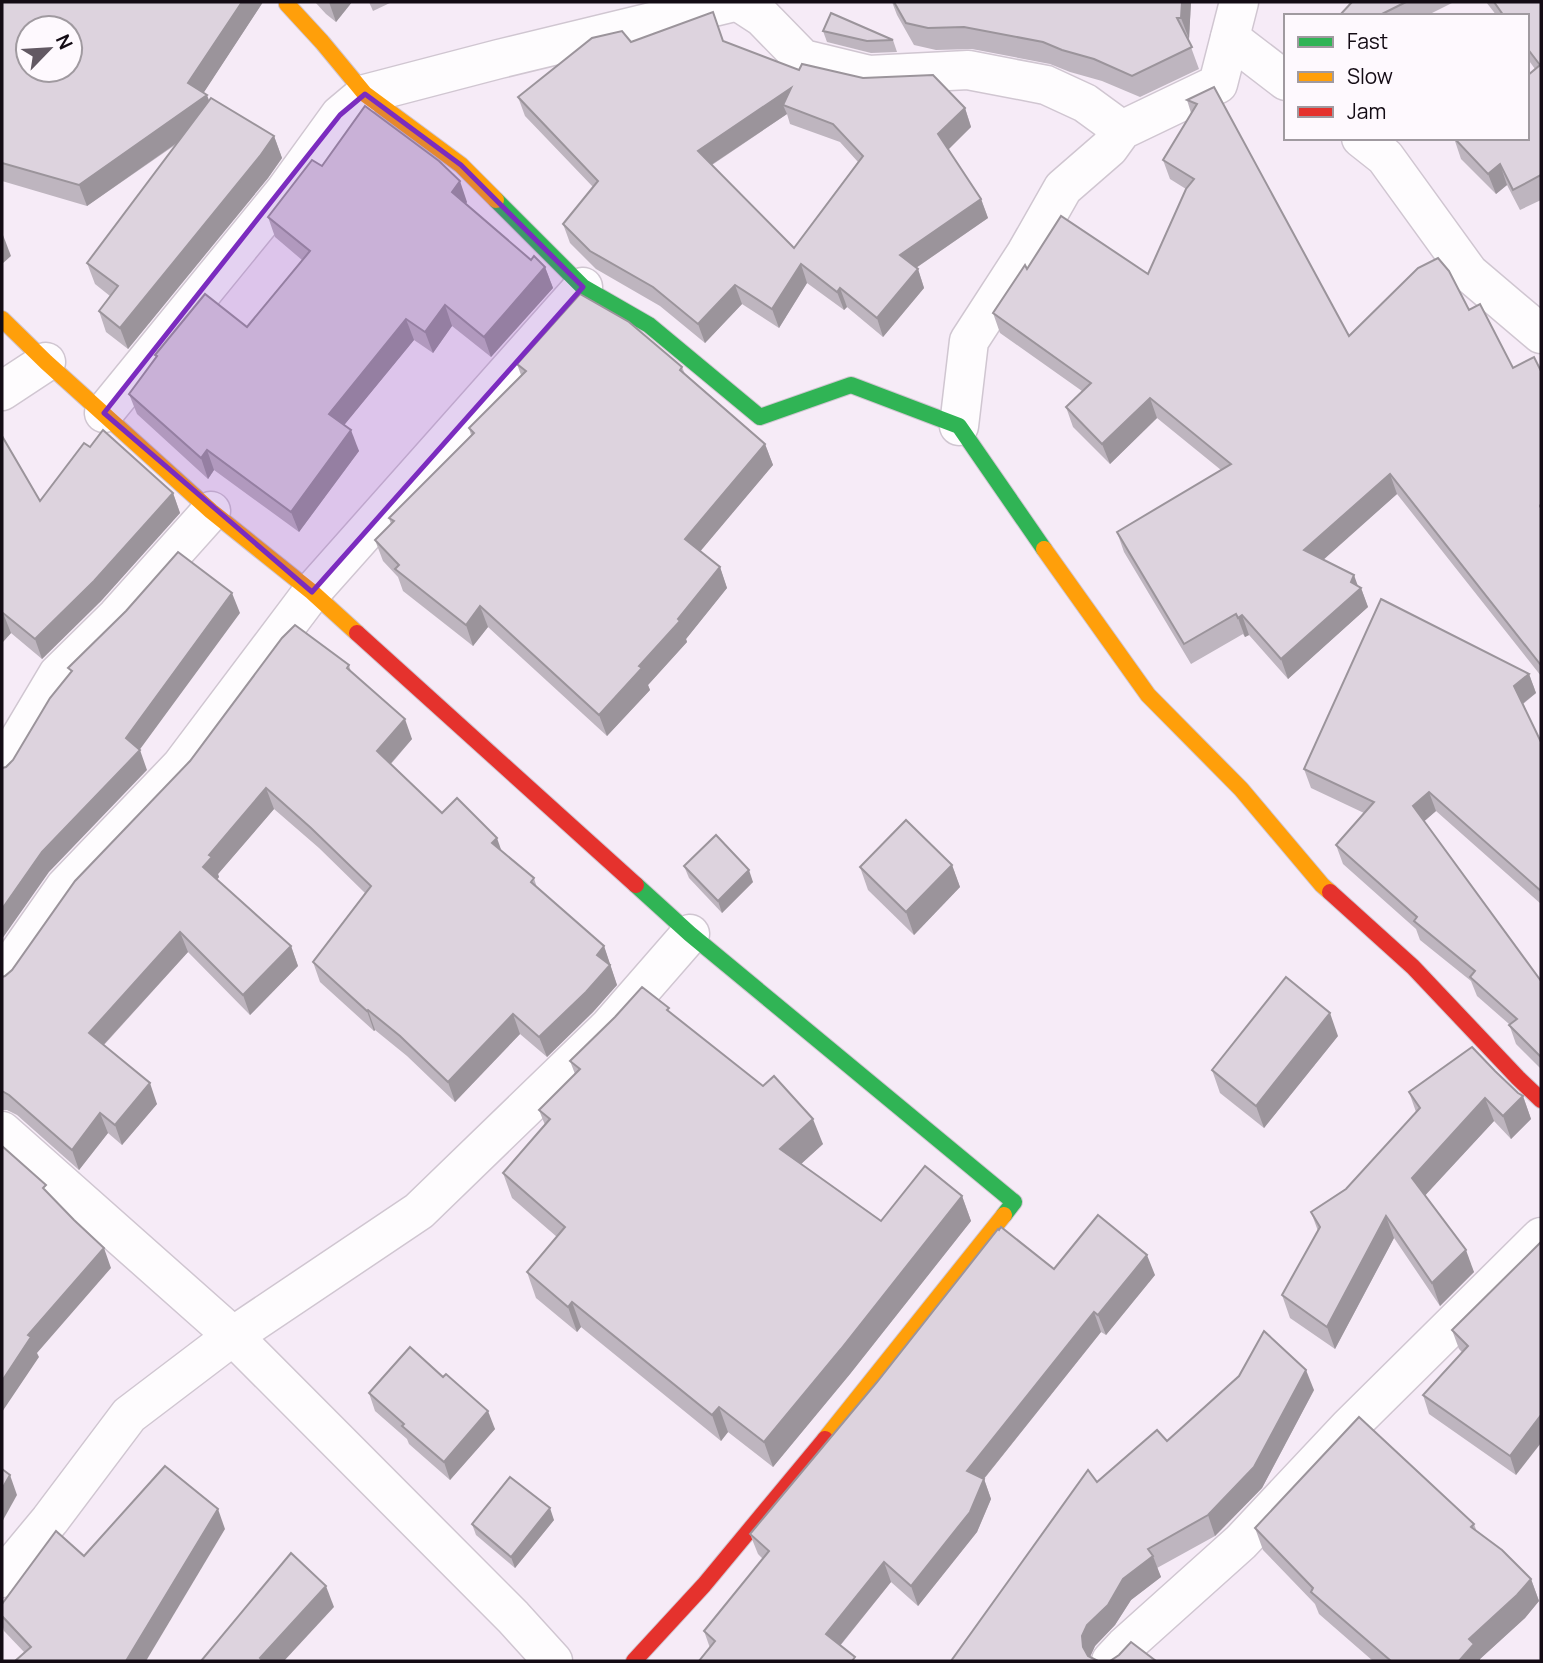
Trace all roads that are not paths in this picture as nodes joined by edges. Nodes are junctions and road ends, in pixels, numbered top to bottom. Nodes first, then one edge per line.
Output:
1 (288, 2) edge
2 (734, 2) edge
3 (739, 2) edge
4 (1234, 20) edge
5 (1284, 79) edge
6 (365, 94) junction
7 (1122, 130) junction
8 (1364, 140) edge
9 (583, 287) junction
10 (2, 319) edge
11 (1541, 334) edge
12 (46, 362) junction
13 (2, 391) edge
14 (104, 413) junction
15 (959, 426) junction
16 (211, 511) junction
17 (312, 592) junction
18 (2, 768) edge
19 (690, 934) junction
20 (2, 977) edge
21 (1541, 1100) edge
22 (2, 1131) edge
23 (1541, 1237) edge
24 (233, 1336) junction
25 (2, 1578) edge
26 (553, 1661) edge
27 (634, 1661) edge
28 (1111, 1661) edge

1 - 6 street
2 - 6 street
3 - 7 street
4 - 5 street
4 - 7 street
6 - 9 street
6 - 14 street
7 - 15 street
8 - 11 street
9 - 15 street
9 - 17 street
10 - 12 street
12 - 13 street
12 - 14 street
14 - 16 street
15 - 21 street
16 - 17 street
16 - 18 street
17 - 19 street
17 - 20 street
19 - 24 street
19 - 27 street
22 - 24 street
23 - 28 street
24 - 25 street
24 - 26 street

